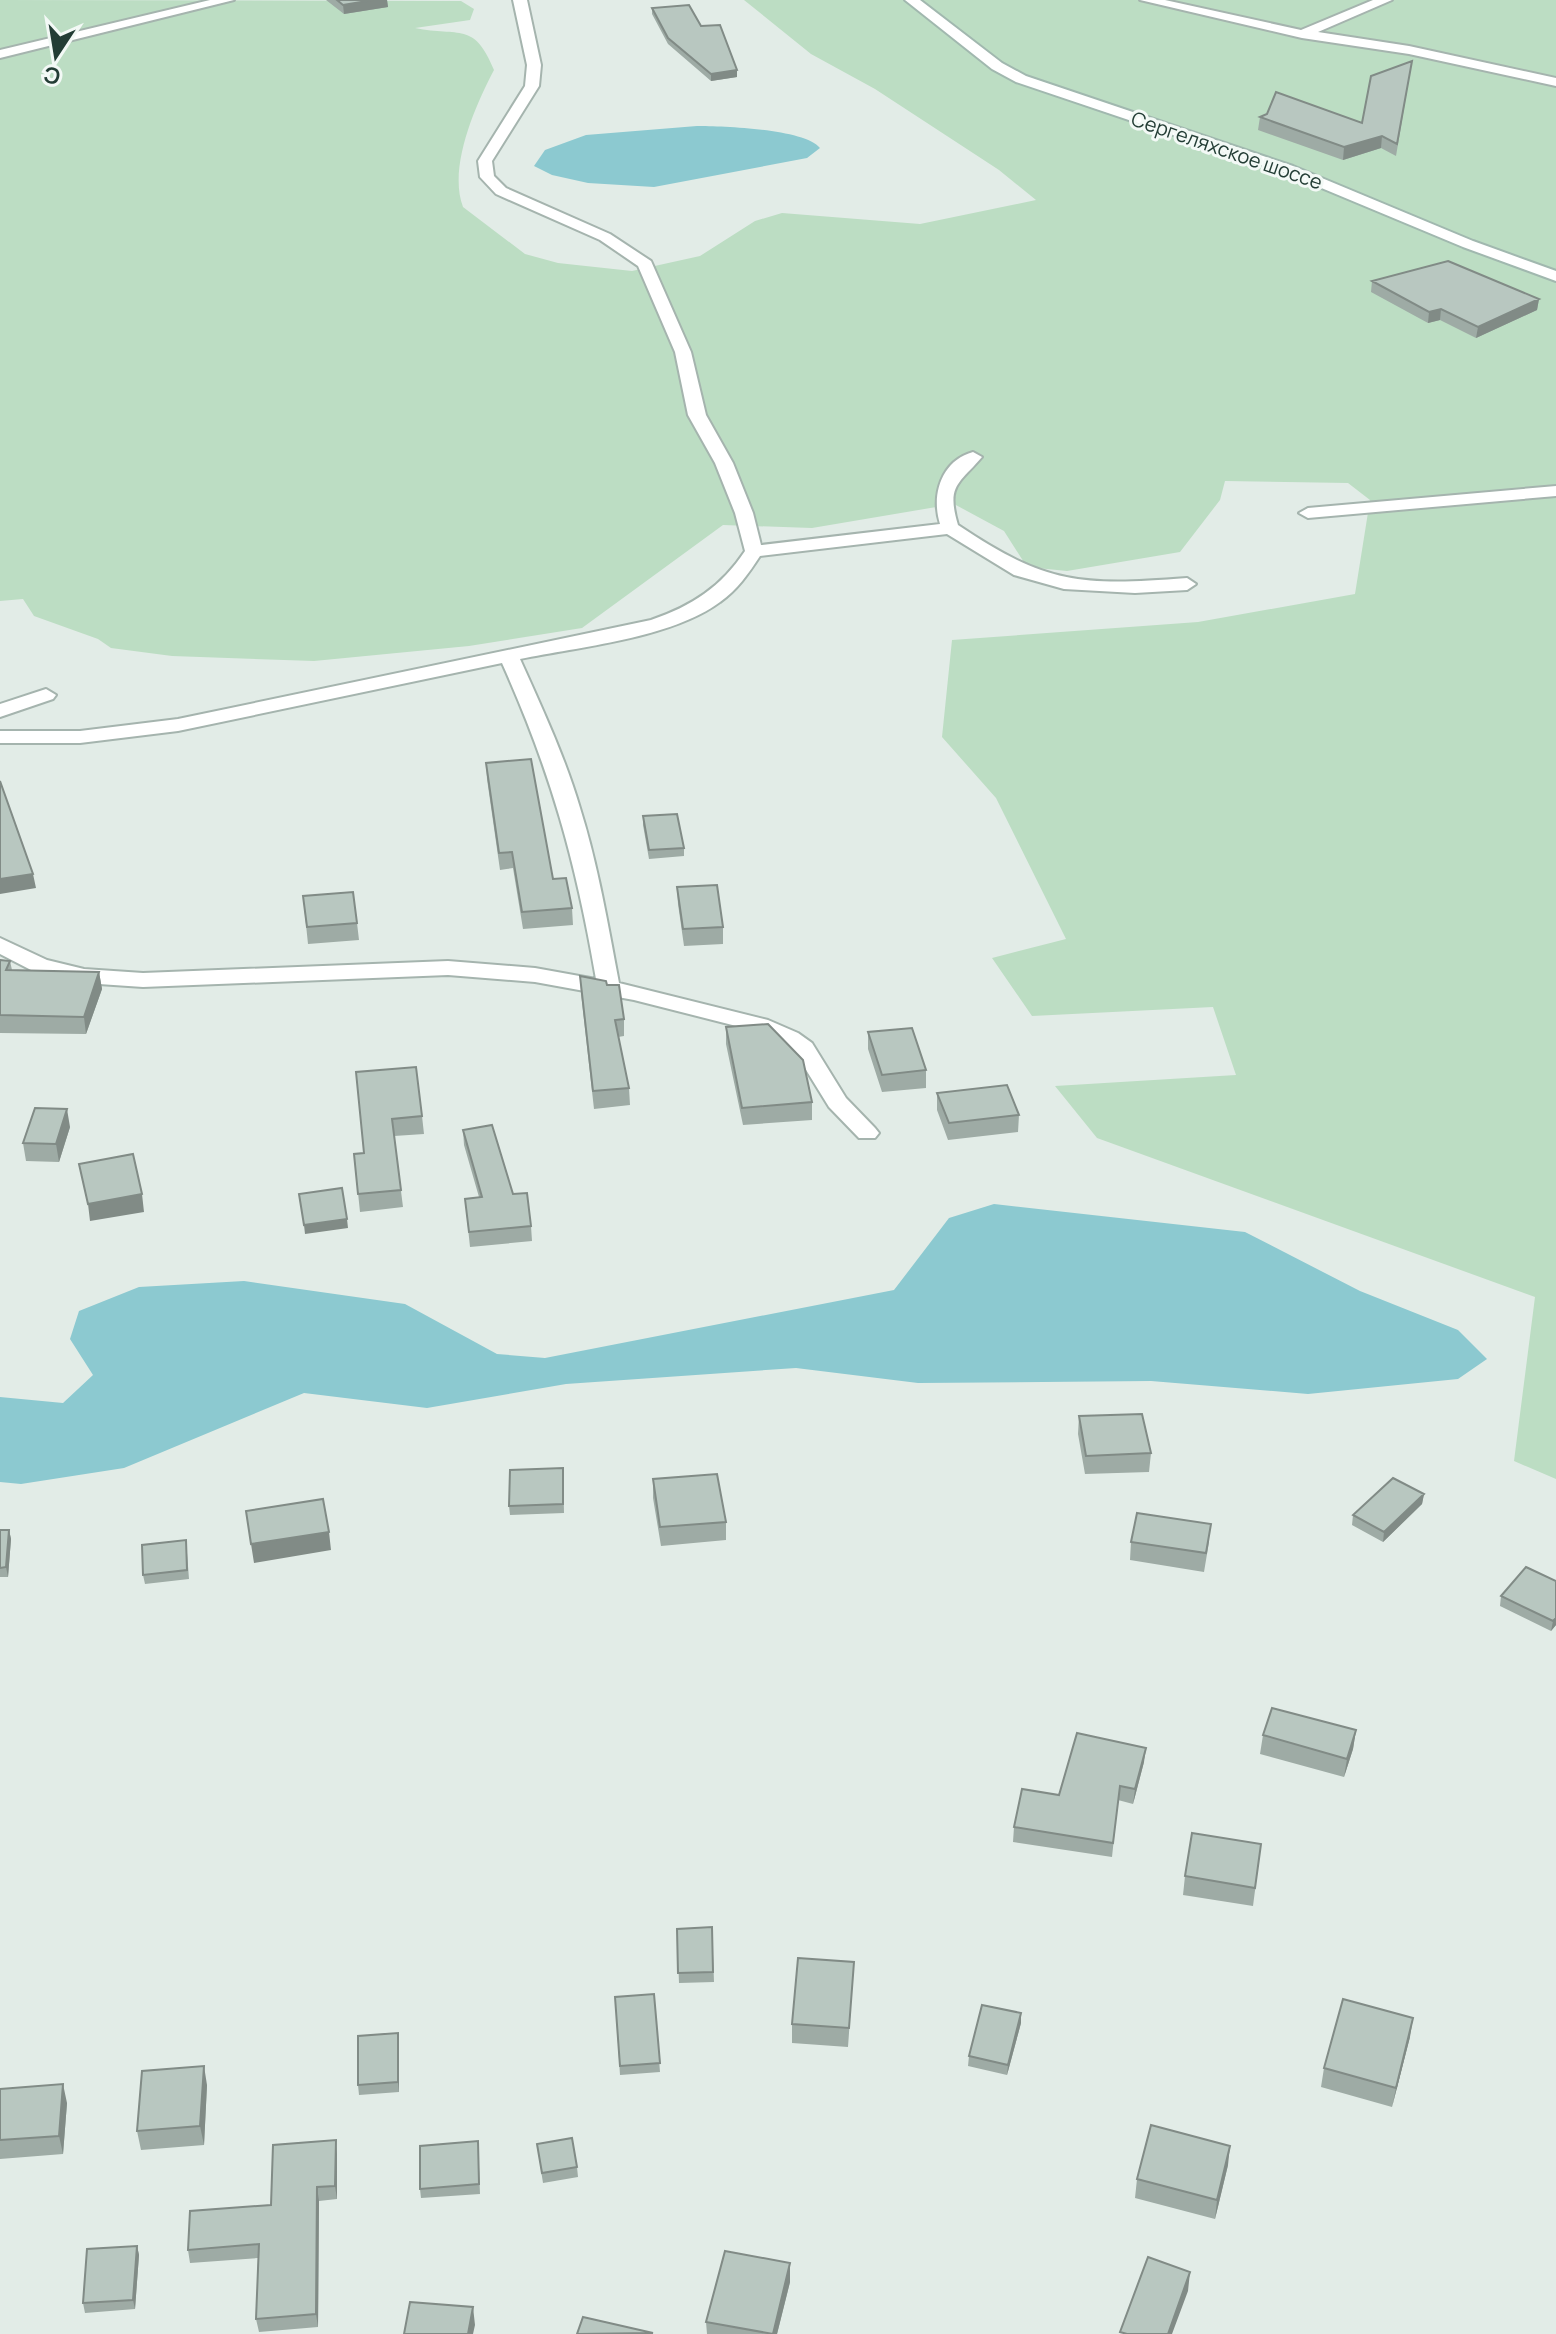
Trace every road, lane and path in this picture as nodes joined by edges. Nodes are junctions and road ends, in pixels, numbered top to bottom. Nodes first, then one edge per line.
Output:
1 (227, 0) edge
2 (520, 0) edge
3 (912, 0) edge
4 (1147, 0) edge
5 (1385, 0) edge
6 (1302, 34) junction
7 (0, 54) edge
8 (1556, 82) edge
9 (1556, 276) edge
10 (973, 457) dead end
11 (1556, 491) edge
12 (1308, 513) dead end
13 (950, 528) junction
14 (754, 551) junction
15 (1187, 584) dead end
16 (508, 655) junction
17 (46, 695) dead end
18 (0, 711) edge
19 (0, 737) edge
20 (0, 945) edge
21 (608, 987) junction
22 (867, 1133) dead end

1 - 7 street
2 - 14 street
3 - 9 street, Сергеляхское шоссе
4 - 6 street
5 - 6 street
6 - 8 street
10 - 13 street
11 - 12 street
13 - 14 street
13 - 15 street
14 - 16 street
16 - 19 street
16 - 21 street
17 - 18 street
20 - 21 street
21 - 22 street

